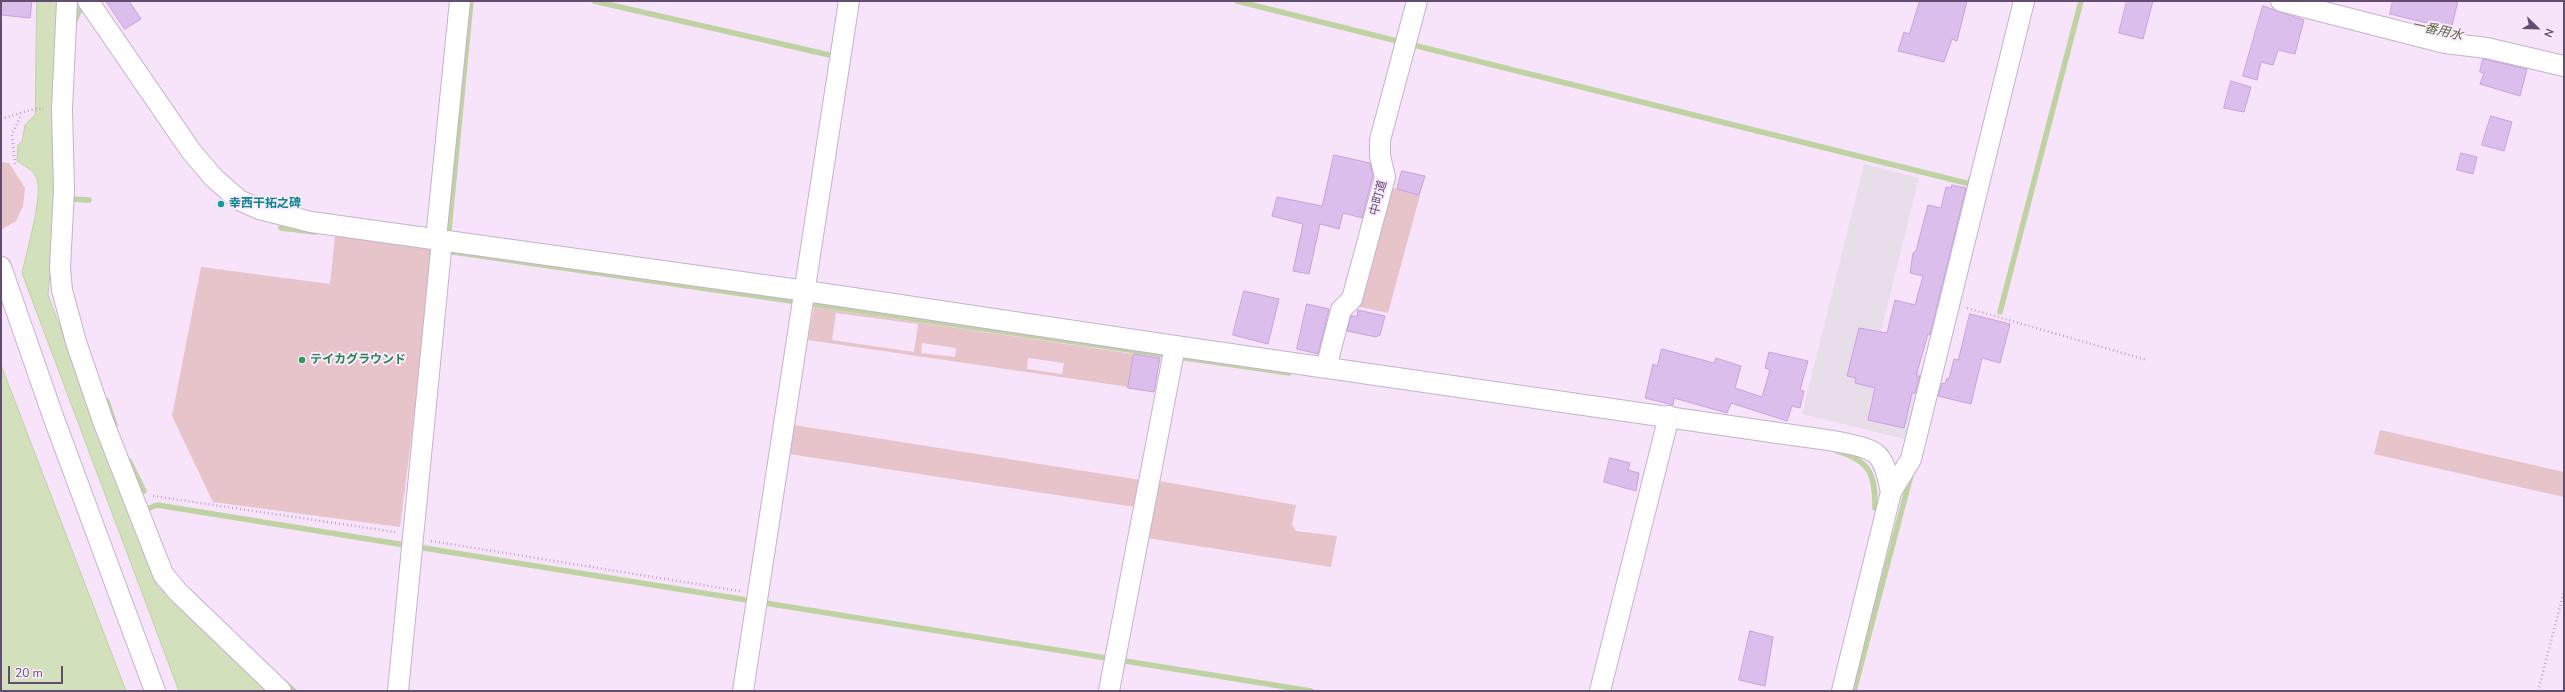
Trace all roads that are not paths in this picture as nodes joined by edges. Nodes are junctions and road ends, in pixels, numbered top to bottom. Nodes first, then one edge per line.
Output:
1 (67, 1) edge
2 (88, 1) edge
3 (460, 1) edge
4 (849, 1) edge
5 (1417, 1) edge
6 (2024, 1) edge
7 (2281, 1) edge
8 (2564, 66) edge
9 (439, 240) junction
10 (1, 268) edge
11 (805, 299) junction
12 (1174, 353) junction
13 (1326, 368) junction
14 (1669, 416) junction
15 (1891, 492) junction
16 (155, 691) edge
17 (281, 691) edge
18 (398, 691) edge
19 (743, 691) edge
20 (1109, 691) edge
21 (1600, 691) edge
22 (1842, 691) edge

1 - 17 street
2 - 9 street
3 - 9 street
4 - 11 street
5 - 13 street, 中町道
6 - 15 street
7 - 8 street
9 - 11 street
9 - 18 street
10 - 16 street
11 - 12 street
11 - 19 street
12 - 13 street
12 - 20 street
13 - 14 street
14 - 15 street
14 - 21 street
15 - 22 street

